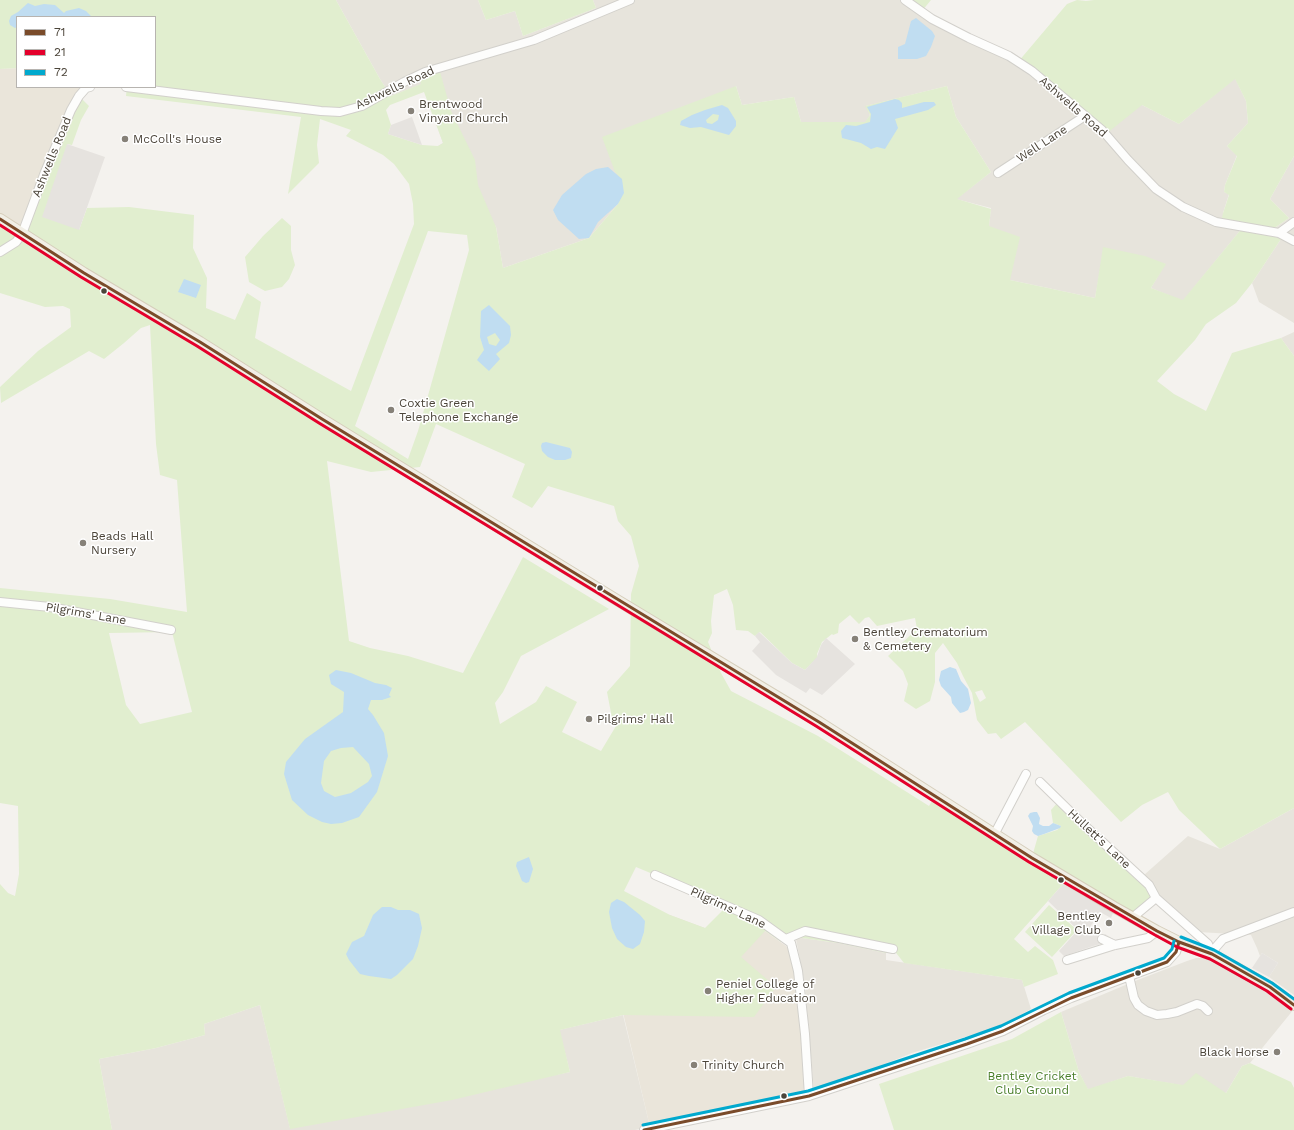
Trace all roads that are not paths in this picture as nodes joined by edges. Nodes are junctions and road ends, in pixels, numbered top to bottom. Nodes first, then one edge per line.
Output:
1 (630, 0) edge
2 (905, 0) edge
3 (86, 88) edge
4 (134, 88) edge
5 (1085, 116) junction
6 (998, 173) dead end
7 (0, 218) edge
8 (1294, 222) edge
9 (1279, 233) junction
10 (22, 234) junction
11 (1294, 241) edge
12 (0, 252) edge
13 (0, 602) edge
14 (172, 630) dead end
15 (1026, 774) dead end
16 (1040, 782) dead end
17 (994, 835) junction
18 (655, 875) dead end
19 (1156, 898) junction
20 (1294, 912) edge
21 (1132, 918) junction
22 (1157, 931) junction
23 (786, 938) junction
24 (1102, 939) dead end
25 (1180, 942) junction
26 (1115, 945) junction
27 (893, 949) dead end
28 (1212, 954) junction
29 (1067, 960) dead end
30 (1129, 976) junction
31 (1294, 1005) edge
32 (1208, 1011) dead end
33 (809, 1096) junction
34 (644, 1130) edge

1 - 4 street, Ashwells Road
2 - 5 street, Ashwells Road
3 - 10 street, Ashwells Road
5 - 6 street, Well Lane
5 - 9 street, Ashwells Road
7 - 10 main road
8 - 9 street
9 - 11 street, Ashwells Road
10 - 12 street
10 - 17 main road
13 - 14 street, Pilgrims' Lane
15 - 17 street
16 - 19 street, Hullett's Lane
17 - 21 main road
18 - 23 street, Pilgrims' Lane
19 - 21 street
19 - 28 street, Hullett's Lane
20 - 28 street
21 - 22 main road
22 - 25 main road
22 - 26 street
23 - 27 street
23 - 33 street
24 - 26 street
25 - 28 main road
25 - 30 street
26 - 29 street
28 - 31 main road
30 - 32 street
30 - 33 street
33 - 34 street

